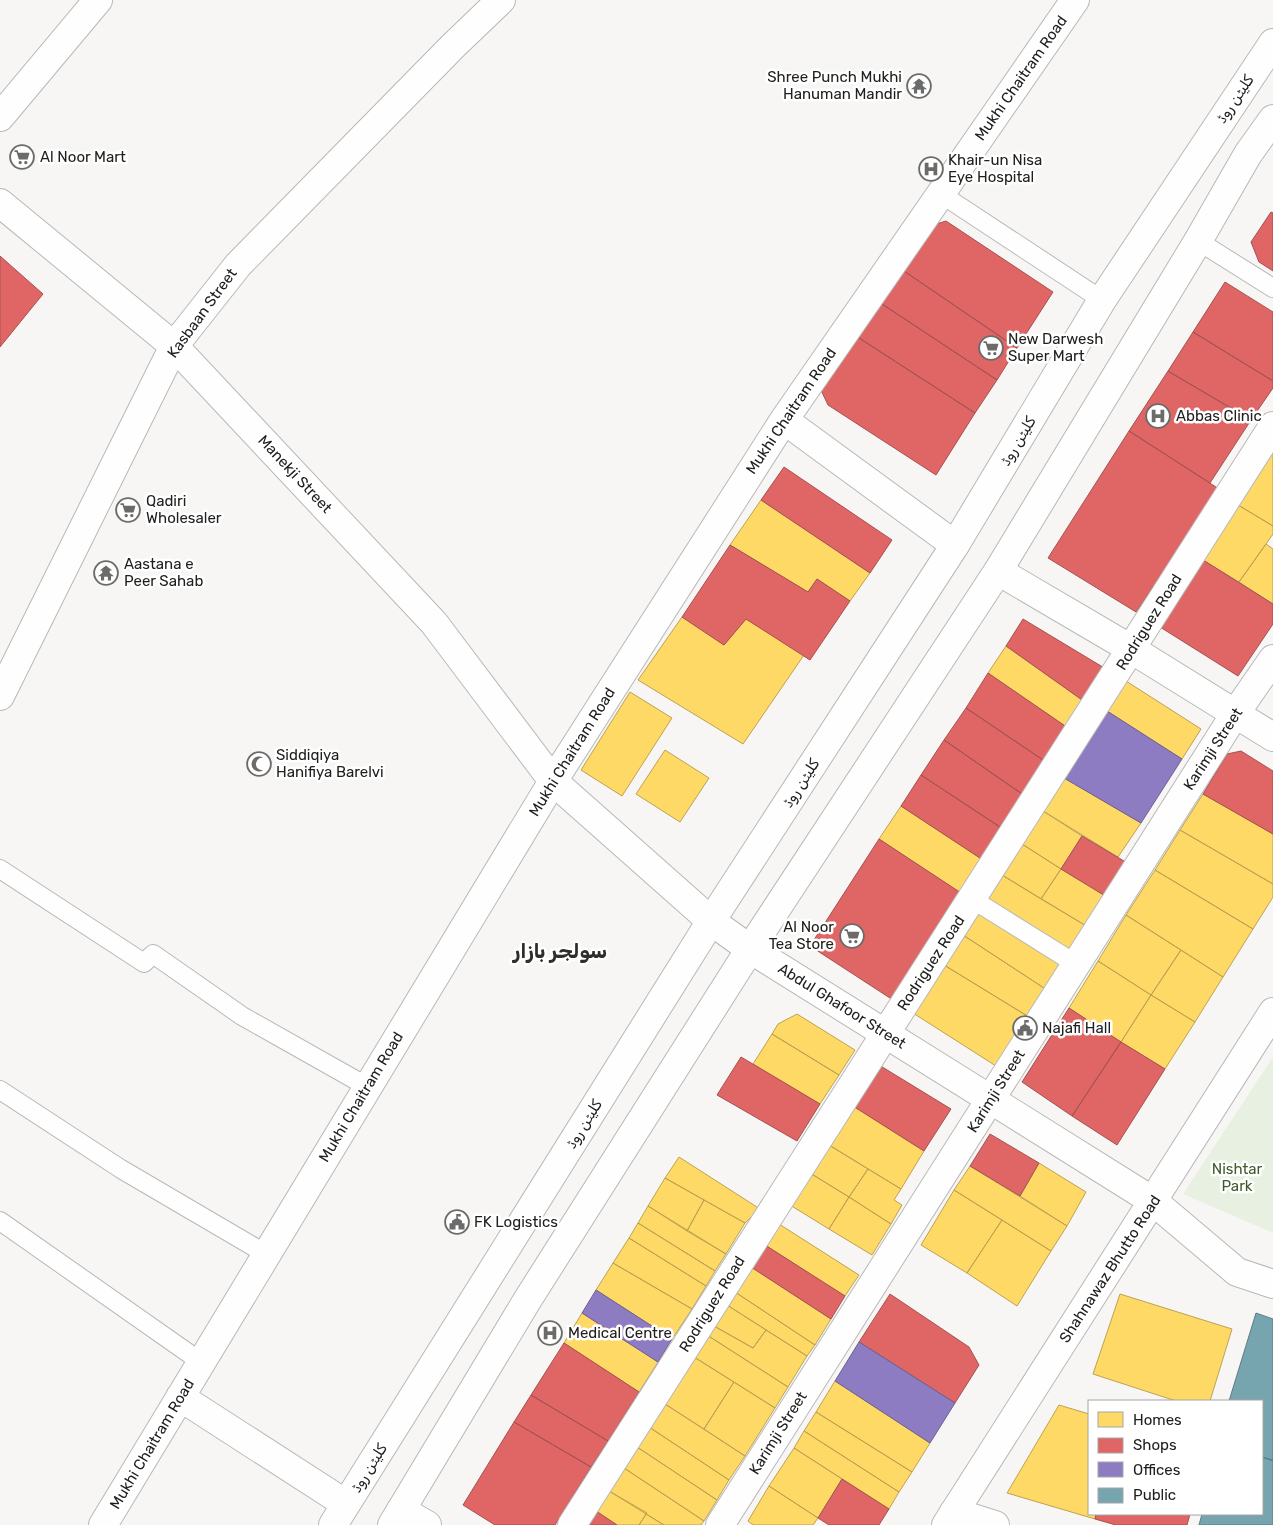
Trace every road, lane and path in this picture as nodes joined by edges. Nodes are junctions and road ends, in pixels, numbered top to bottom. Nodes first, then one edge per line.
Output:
1 (98, 0) edge
2 (502, 0) edge
3 (1075, 0) edge
4 (1273, 43) edge
5 (0, 117) edge
6 (1273, 119) edge
7 (941, 194) junction
8 (0, 203) edge
9 (1198, 241) junction
10 (1273, 288) edge
11 (1102, 300) junction
12 (174, 346) junction
13 (784, 420) junction
14 (1273, 426) edge
15 (955, 545) junction
16 (998, 571) junction
17 (1131, 649) junction
18 (1273, 658) edge
19 (0, 696) edge
20 (1235, 714) junction
21 (1273, 737) edge
22 (553, 781) junction
23 (0, 869) edge
24 (972, 899) junction
25 (711, 921) junction
26 (750, 949) junction
27 (1076, 964) junction
28 (1273, 1012) edge
29 (885, 1033) junction
30 (368, 1087) junction
31 (0, 1090) edge
32 (991, 1098) junction
33 (1153, 1201) junction
34 (0, 1221) edge
35 (266, 1254) junction
36 (1273, 1284) edge
37 (201, 1362) junction
38 (180, 1397) junction
39 (340, 1515) edge
40 (397, 1518) edge
41 (950, 1518) edge
42 (103, 1525) edge
43 (427, 1525) edge
44 (572, 1525) edge
45 (720, 1525) edge
46 (995, 1525) edge

1 - 5 street
2 - 12 street, Kasbaan Street
3 - 7 street, Mukhi Chaitram Road
4 - 11 street, کلیٹن روڈ
6 - 9 street
7 - 11 lane
7 - 13 street, Mukhi Chaitram Road
8 - 12 street, Manekji Street
9 - 10 lane
9 - 16 street
11 - 15 street, کلیٹن روڈ
12 - 19 street, Kasbaan Street
12 - 22 street, Manekji Street
13 - 15 street
13 - 22 street, Mukhi Chaitram Road
14 - 17 street, Rodriguez Road
15 - 25 street, کلیٹن روڈ
16 - 17 street
16 - 26 street
17 - 20 street
17 - 24 street, Rodriguez Road
18 - 20 street, Karimji Street
20 - 21 street
20 - 27 street, Karimji Street
22 - 25 street, Abdul Ghafoor Street
22 - 30 street, Mukhi Chaitram Road
23 - 30 lane
24 - 27 lane
24 - 29 street, Rodriguez Road
25 - 26 street, Abdul Ghafoor Street
25 - 39 street, کلیٹن روڈ
26 - 29 street, Abdul Ghafoor Street
26 - 40 street
27 - 32 street, Karimji Street
28 - 33 street, Shahnawaz Bhutto Road
29 - 32 street, Abdul Ghafoor Street
29 - 44 street, Rodriguez Road
30 - 35 street, Mukhi Chaitram Road
31 - 35 lane
32 - 33 street, Abdul Ghafoor Street
32 - 45 street, Karimji Street
33 - 36 street, Abdul Ghafoor Street
33 - 41 street, Shahnawaz Bhutto Road
34 - 37 lane
35 - 37 street, Mukhi Chaitram Road
37 - 38 street, Mukhi Chaitram Road
38 - 39 street
38 - 42 street, Mukhi Chaitram Road
40 - 43 street
41 - 46 street

